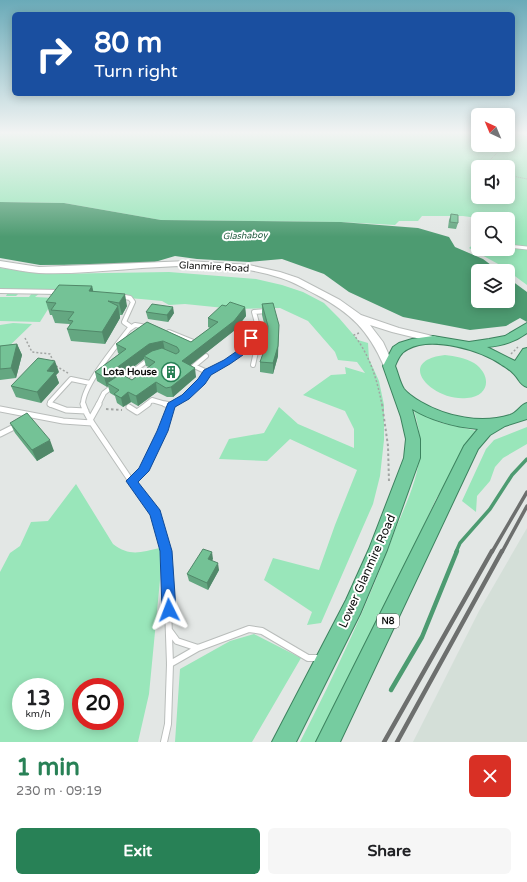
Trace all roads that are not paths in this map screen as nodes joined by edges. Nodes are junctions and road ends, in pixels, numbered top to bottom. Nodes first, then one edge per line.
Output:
1 (515, 247) edge
2 (527, 248) edge
3 (0, 264) edge
4 (0, 291) edge
5 (62, 292) edge
6 (115, 295) edge
7 (274, 310) edge
8 (359, 318) junction
9 (131, 327) junction
10 (527, 327) edge
11 (152, 328) edge
12 (165, 331) edge
13 (260, 334) junction
14 (441, 341) junction
15 (197, 344) edge
16 (459, 344) junction
17 (521, 351) edge
18 (206, 356) dead end
19 (152, 357) edge
20 (253, 365) dead end
21 (389, 366) junction
22 (520, 371) junction
23 (208, 372) junction
24 (527, 382) edge
25 (90, 383) junction
26 (399, 392) junction
27 (171, 405) junction
28 (129, 407) road end
29 (527, 408) edge
30 (0, 409) edge
31 (86, 411) junction
32 (35, 416) junction
33 (28, 420) edge
34 (91, 422) junction
35 (21, 423) edge
36 (499, 424) junction
37 (0, 434) edge
38 (131, 481) junction
39 (169, 630) junction
40 (198, 648) junction
41 (326, 659) junction
42 (170, 664) junction
43 (164, 742) edge
44 (284, 742) edge
45 (328, 742) edge

1 - 2 lane
3 - 8 main road, Glanmire Road
4 - 5 lane
6 - 9 lane
7 - 13 lane
8 - 14 main road
8 - 21 main road, Glanmire Road
9 - 11 lane
9 - 25 lane
10 - 16 highway
12 - 15 lane
13 - 20 lane
13 - 23 lane
14 - 16 highway
14 - 21 highway
16 - 22 highway
17 - 22 highway
18 - 23 lane
19 - 34 lane
21 - 26 highway, N8
22 - 24 highway
23 - 27 lane
25 - 31 lane
25 - 31 lane
26 - 36 highway, N8
26 - 41 highway, Lower Glanmire Road / N8
27 - 28 lane
27 - 38 lane
29 - 36 highway, N8
30 - 32 lane
31 - 34 lane
32 - 33 lane
32 - 34 lane
34 - 38 lane
35 - 37 lane
36 - 45 highway, N8
38 - 39 lane
39 - 40 lane
39 - 42 lane
40 - 41 lane
40 - 42 lane
41 - 44 highway, Lower Glanmire Road / N8
42 - 43 lane

